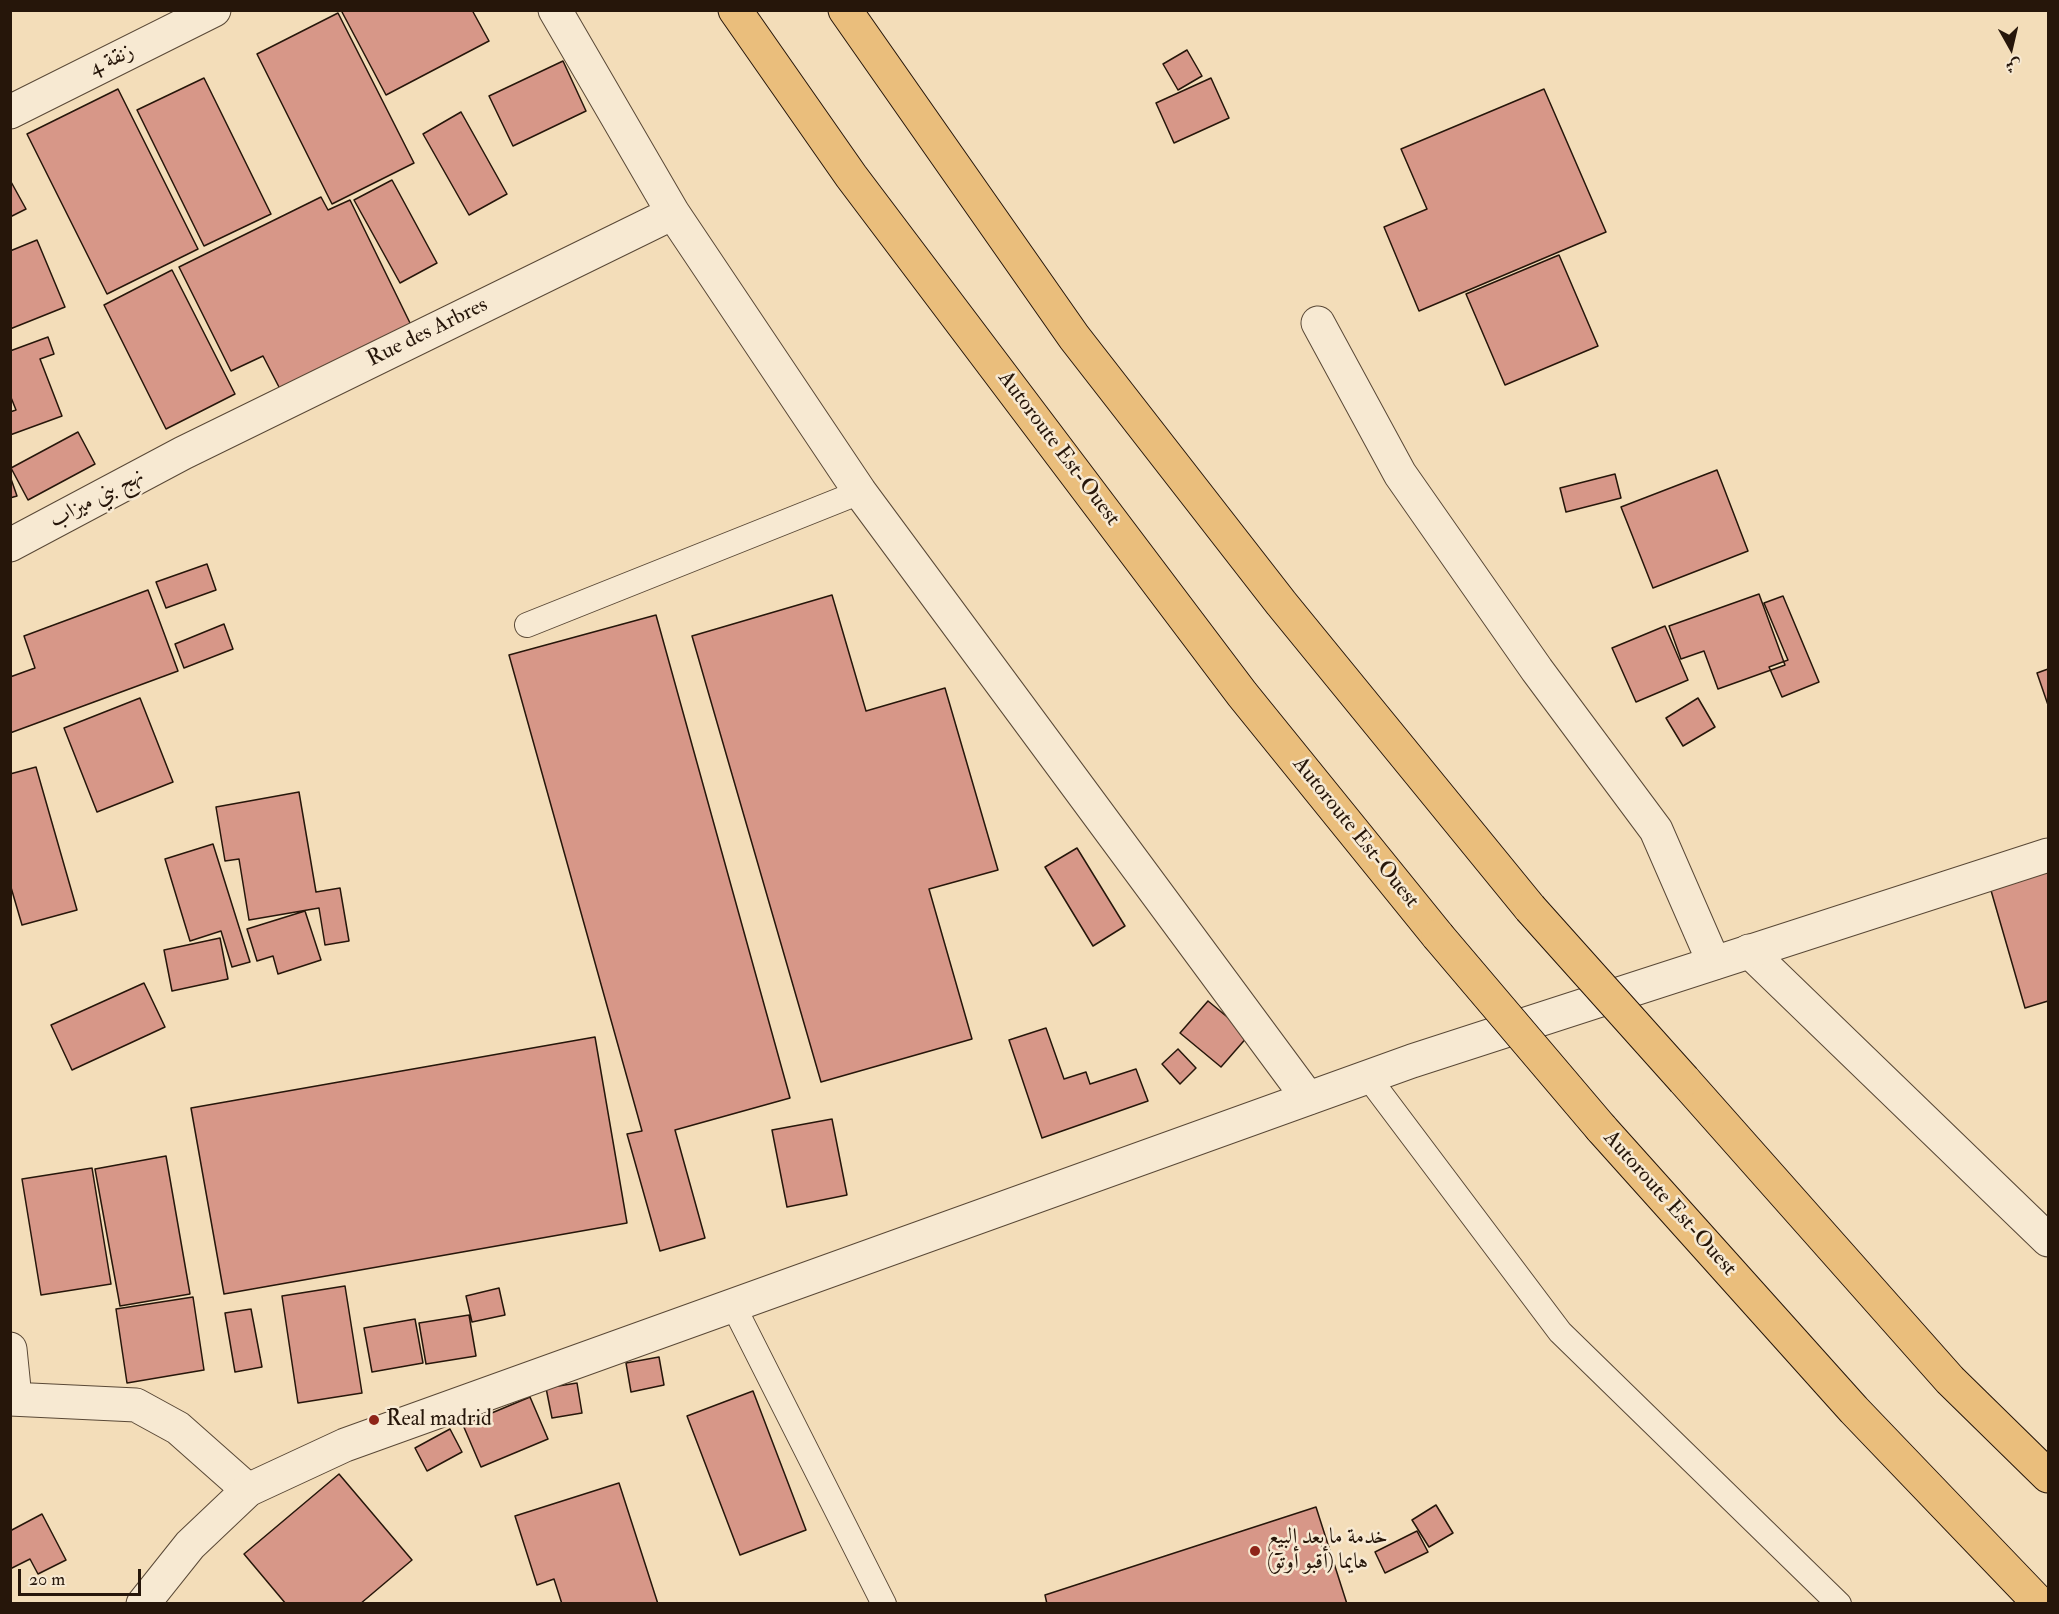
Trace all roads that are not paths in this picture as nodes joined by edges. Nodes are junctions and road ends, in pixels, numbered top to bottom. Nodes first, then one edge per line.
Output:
1 (214, 10) edge
2 (555, 10) edge
3 (735, 10) edge
4 (845, 10) edge
5 (10, 112) edge
6 (674, 213) junction
7 (1318, 323) dead end
8 (183, 453) joint
9 (860, 492) junction
10 (10, 545) edge
11 (527, 625) dead end
12 (2049, 855) edge
13 (1749, 951) junction
14 (1714, 963) junction
15 (1368, 1077) junction
16 (1308, 1098) junction
17 (2049, 1240) edge
18 (733, 1305) junction
19 (10, 1349) edge
20 (13, 1398) edge
21 (2049, 1476) edge
22 (248, 1490) junction
23 (143, 1604) edge
24 (884, 1604) edge
25 (1839, 1604) edge
26 (2040, 1604) edge

1 - 5 street, زنقة 4
2 - 6 street
3 - 26 highway, Autoroute Est-Ouest, bridge
4 - 21 highway, bridge
6 - 8 street, Rue des Arbres
6 - 9 street
7 - 14 street
8 - 10 street, نهج بني ميزاب
9 - 11 lane
9 - 16 street
12 - 13 street
13 - 14 street
13 - 17 street
14 - 15 street
15 - 16 street
15 - 25 lane
16 - 18 street
18 - 22 street
18 - 24 lane
19 - 20 street
20 - 22 street
22 - 23 street

